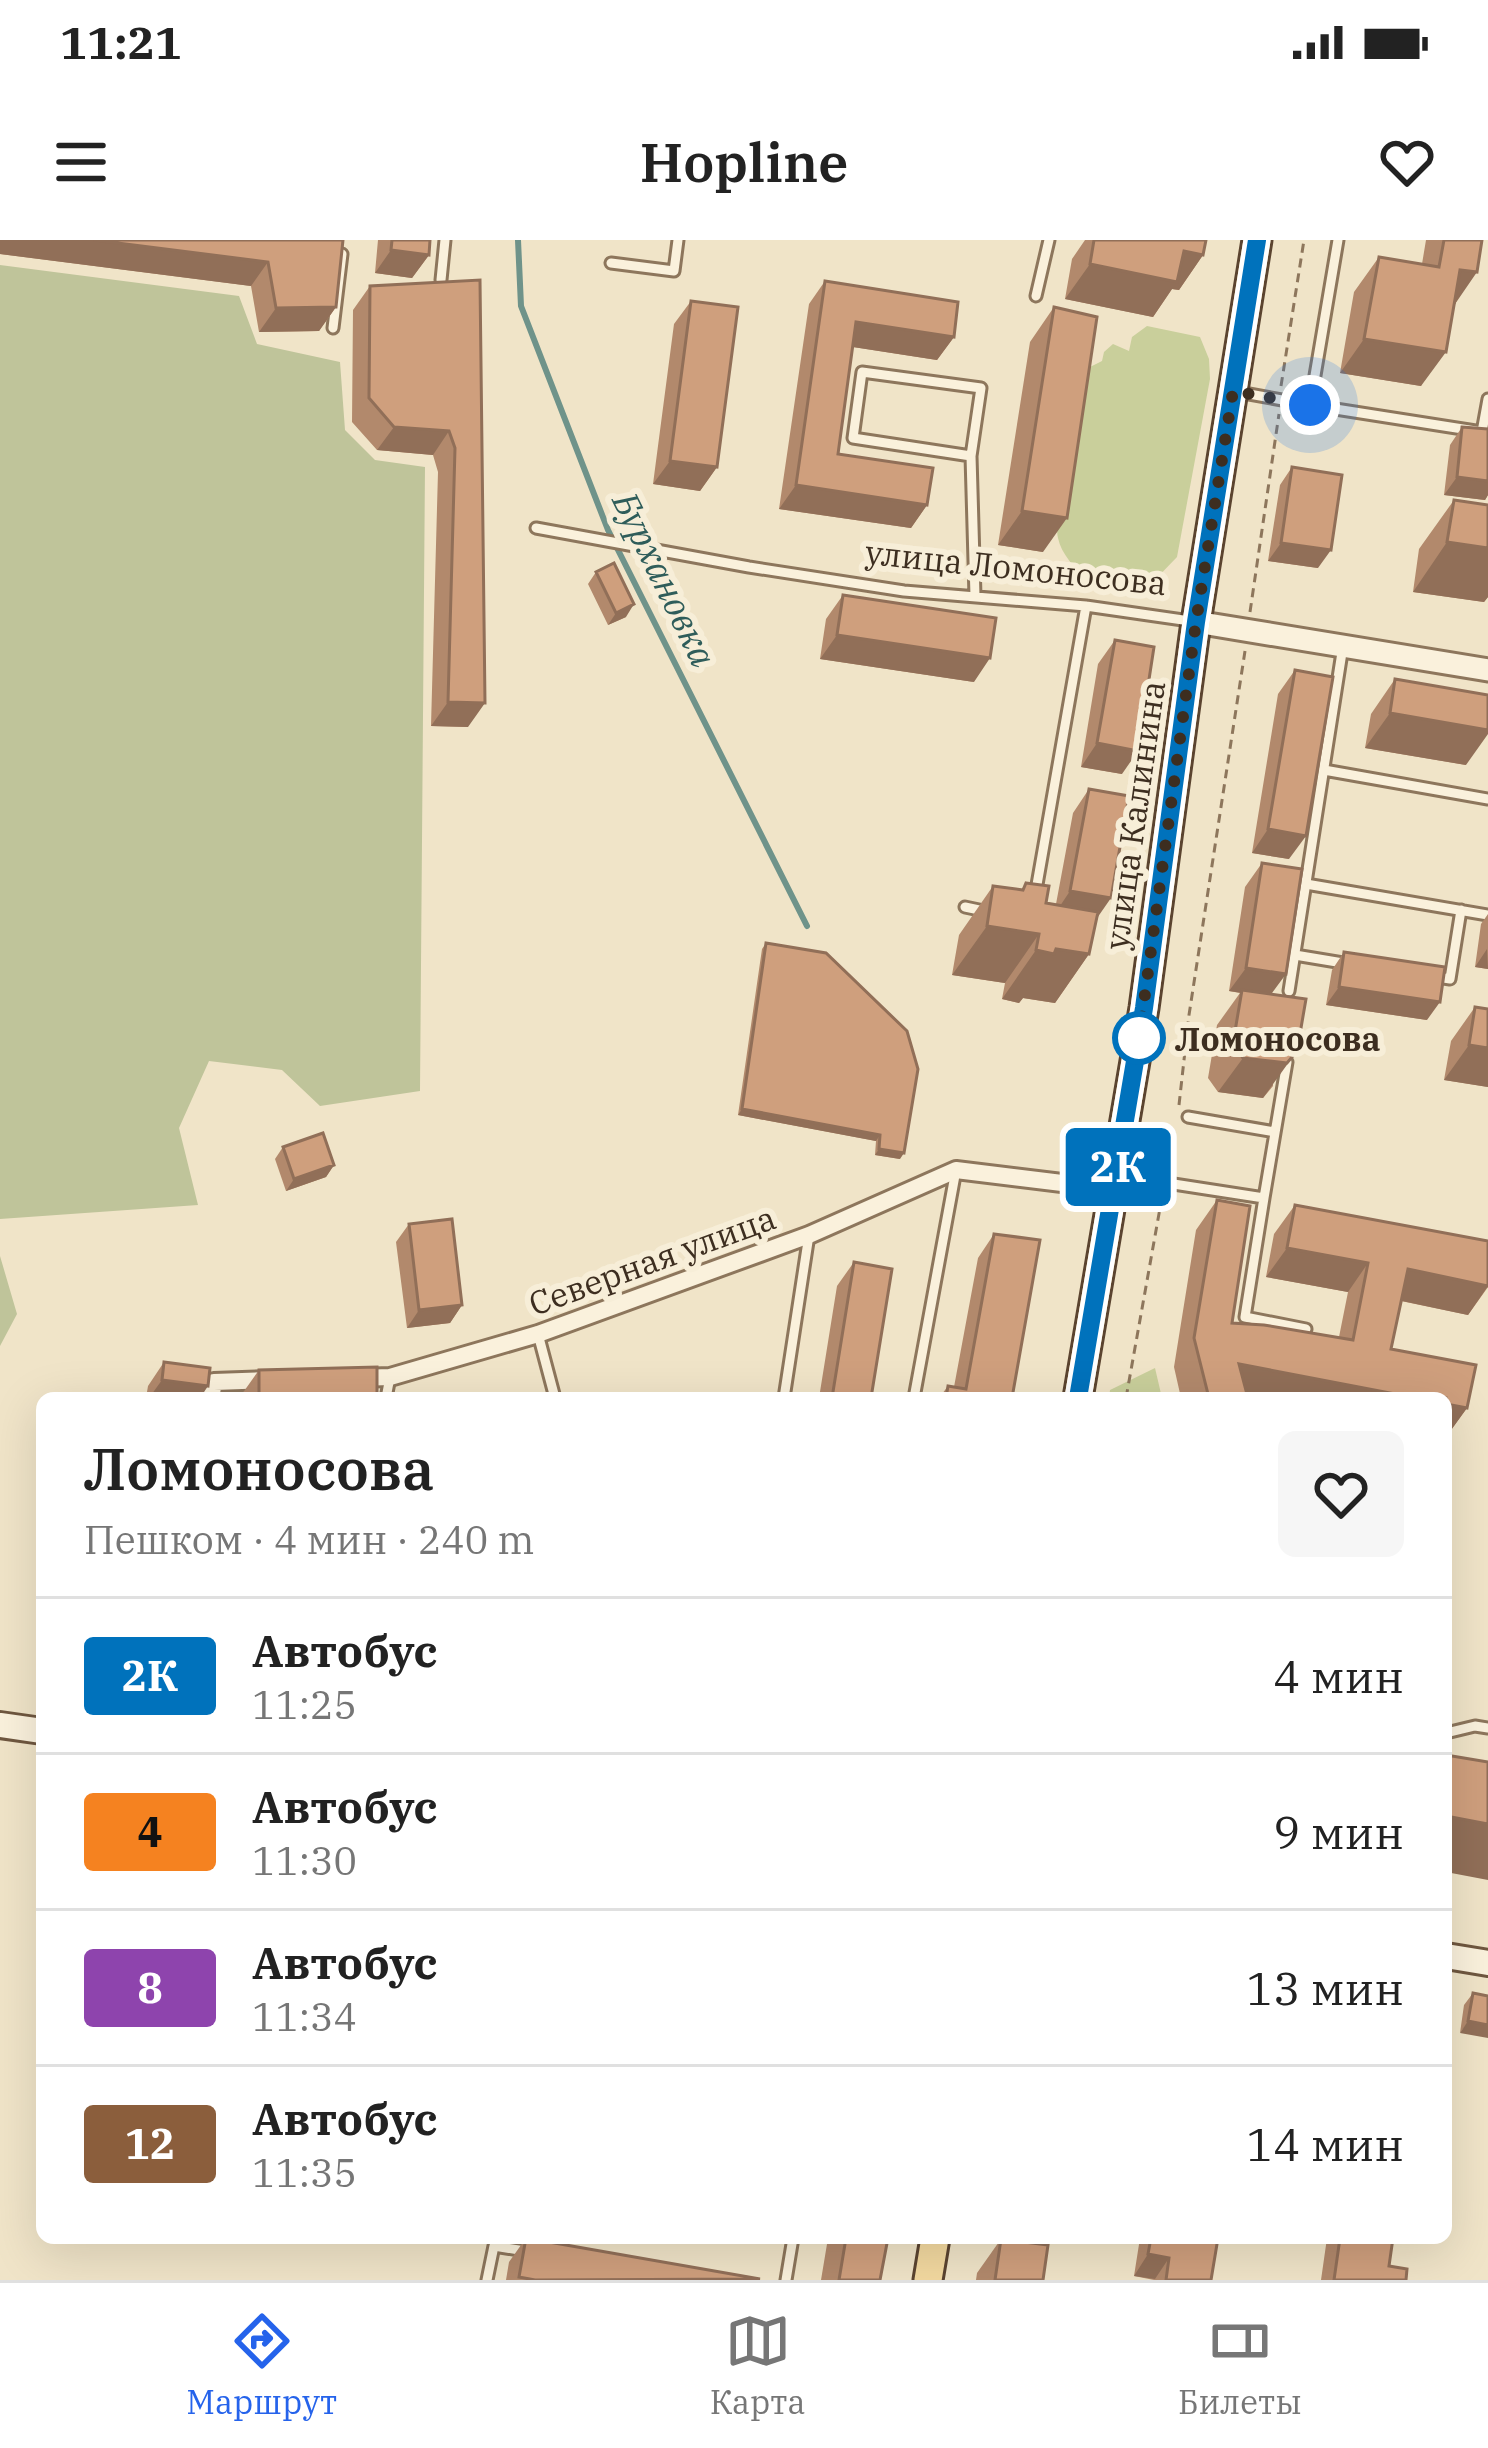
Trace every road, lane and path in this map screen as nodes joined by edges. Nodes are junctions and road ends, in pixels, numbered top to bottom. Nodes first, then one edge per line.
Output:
1 (445, 240) edge
2 (678, 240) edge
3 (1049, 240) edge
4 (1257, 240) edge
5 (1304, 240) edge
6 (1338, 240) edge
7 (322, 251) edge
8 (611, 263) dead end
9 (441, 280) edge
10 (1036, 296) dead end
11 (333, 328) edge
12 (1233, 391) junction
13 (1279, 399) junction
14 (1488, 399) edge
15 (1310, 405) junction
16 (971, 456) junction
17 (536, 528) dead end
18 (975, 596) junction
19 (1086, 606) junction
20 (1196, 622) junction
21 (1248, 630) junction
22 (1343, 646) junction
23 (1488, 670) edge
24 (1324, 770) junction
25 (1488, 799) edge
26 (1306, 884) junction
27 (964, 908) dead end
28 (1461, 910) junction
29 (987, 911) edge
30 (1488, 915) edge
31 (1031, 918) edge
32 (1295, 956) junction
33 (1361, 965) edge
34 (1427, 976) edge
35 (1289, 991) edge
36 (1287, 1062) edge
37 (1188, 1117) dead end
38 (1275, 1132) junction
39 (956, 1170) junction
40 (1117, 1175) junction
41 (1164, 1182) junction
42 (1264, 1198) junction
43 (809, 1235) junction
44 (1306, 1329) edge
45 (538, 1334) junction
46 (390, 1377) junction
47 (346, 1378) edge
48 (280, 1380) edge
49 (212, 1392) edge
50 (387, 1392) edge
51 (553, 1392) edge
52 (785, 1392) edge
53 (915, 1392) edge
54 (1079, 1392) edge
55 (1127, 1392) edge
56 (0, 1725) edge
57 (1488, 1726) edge
58 (36, 1730) edge
59 (1452, 1732) edge
60 (1452, 1957) edge
61 (1488, 1963) edge
62 (495, 2244) edge
63 (503, 2244) edge
64 (792, 2244) edge
65 (934, 2244) edge
66 (538, 2253) edge
67 (487, 2280) edge
68 (786, 2280) edge
69 (928, 2280) edge

1 - 9 lane
2 - 8 lane
3 - 10 lane
4 - 12 main road, улица Калинина
5 - 13 path
6 - 15 lane
7 - 11 lane
12 - 13 lane
12 - 20 main road, улица Калинина
13 - 15 lane
13 - 21 path
14 - 15 lane
16 - 16 lane
16 - 18 lane
17 - 18 lane, улица Ломоносова
18 - 19 lane, улица Ломоносова
19 - 20 lane, улица Ломоносова
19 - 31 lane
20 - 21 street, улица Ломоносова
20 - 40 main road, улица Калинина
21 - 22 street, улица Ломоносова
21 - 41 path
22 - 23 street, улица Ломоносова
22 - 24 lane
24 - 25 lane
24 - 26 lane
26 - 28 lane
26 - 32 lane
27 - 29 lane
28 - 30 lane
28 - 34 lane
32 - 33 lane
32 - 35 lane
36 - 38 lane
37 - 38 lane
38 - 42 lane
39 - 40 street
39 - 43 street, Северная улица
39 - 53 lane
40 - 41 lane
40 - 54 main road, улица Калинина
41 - 42 lane
41 - 55 path
42 - 44 lane
43 - 45 street, Северная улица
43 - 52 lane
45 - 46 street, Северная улица
45 - 51 lane
46 - 47 street, Северная улица
46 - 50 lane
48 - 49 street
56 - 58 main road
57 - 59 lane
60 - 61 main road
62 - 67 lane
63 - 66 lane
64 - 68 lane
65 - 69 main road

